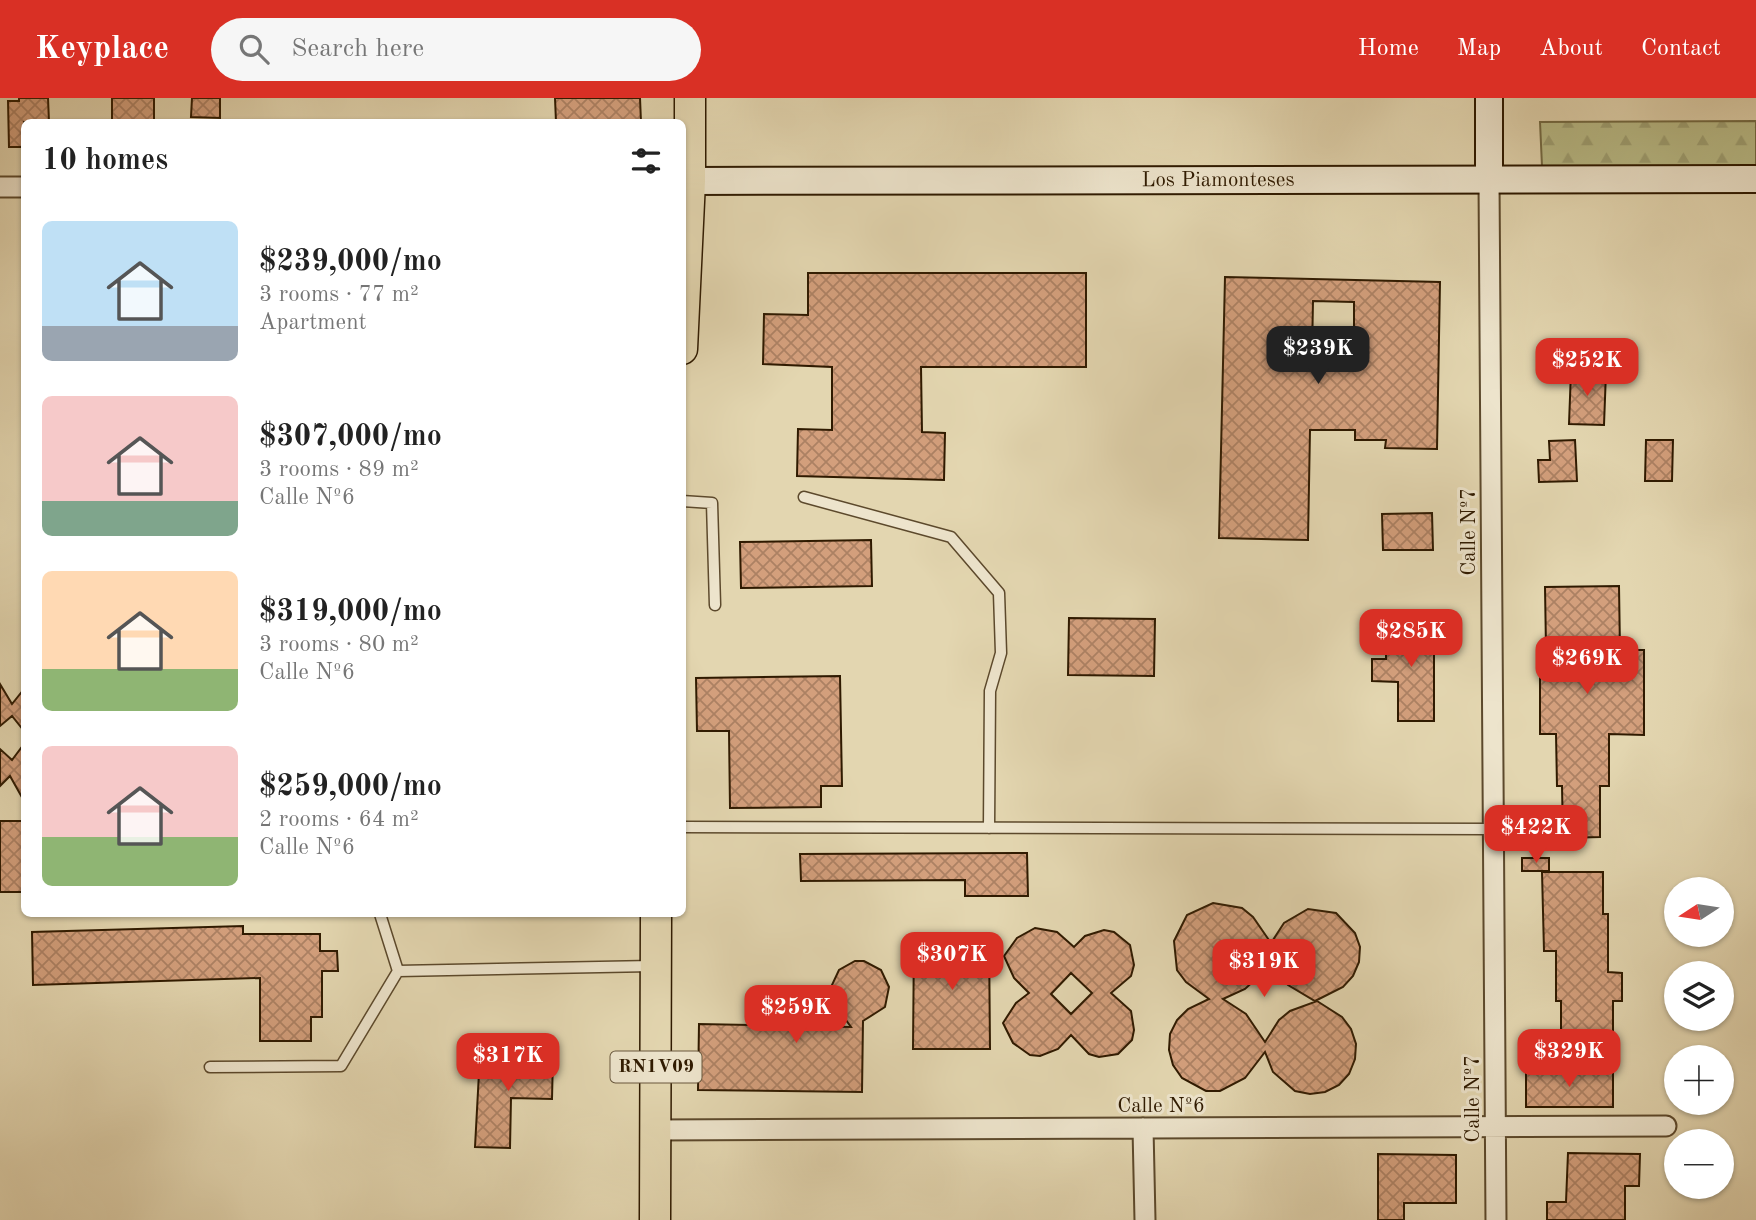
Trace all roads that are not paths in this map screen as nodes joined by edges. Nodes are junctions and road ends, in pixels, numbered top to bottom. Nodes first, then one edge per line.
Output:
1 (690, 98) edge
2 (1489, 98) edge
3 (1756, 179) edge
4 (1489, 180) junction
5 (686, 181) edge
6 (0, 187) edge
7 (21, 187) edge
8 (804, 497) dead end
9 (686, 501) edge
10 (715, 605) dead end
11 (686, 827) edge
12 (989, 828) junction
13 (1494, 829) junction
14 (381, 917) edge
15 (656, 917) edge
16 (656, 965) junction
17 (398, 971) junction
18 (210, 1067) dead end
19 (1666, 1126) dead end
20 (1496, 1127) junction
21 (1143, 1128) junction
22 (656, 1130) junction
23 (655, 1220) edge
24 (1145, 1220) edge
25 (1496, 1220) edge

1 - 5 main road
2 - 4 main road
3 - 4 main road, Los Piamonteses
4 - 5 main road, Los Piamonteses
4 - 13 street, Calle Nº7
6 - 7 street
8 - 12 lane
9 - 10 lane
11 - 12 lane
12 - 13 lane
13 - 20 street, Calle Nº7
14 - 17 lane
15 - 16 main road, RN1V09
16 - 17 lane
16 - 22 main road, RN1V09
17 - 18 lane
19 - 20 street, Calle Nº6
20 - 21 street, Calle Nº6
20 - 25 street, Calle Nº7
21 - 22 street, Calle Nº6
21 - 24 street
22 - 23 main road, RN1V09

